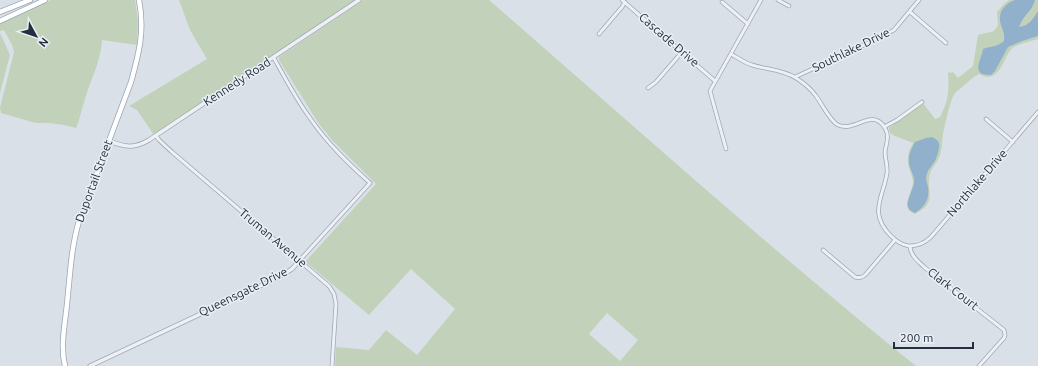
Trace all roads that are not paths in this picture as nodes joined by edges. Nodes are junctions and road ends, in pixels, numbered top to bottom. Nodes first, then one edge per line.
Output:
1 (30, 0) edge
2 (45, 0) edge
3 (139, 0) edge
4 (359, 0) edge
5 (761, 0) edge
6 (778, 0) edge
7 (919, 0) edge
8 (624, 1) edge
9 (722, 2) dead end
10 (789, 6) dead end
11 (2, 11) edge
12 (910, 12) junction
13 (0, 19) edge
14 (748, 24) junction
15 (599, 34) dead end
16 (946, 43) dead end
17 (682, 52) junction
18 (731, 54) junction
19 (274, 58) junction
20 (795, 77) junction
21 (715, 81) junction
22 (648, 88) dead end
23 (922, 102) dead end
24 (1038, 112) edge
25 (986, 119) dead end
26 (884, 127) junction
27 (156, 136) junction
28 (109, 141) junction
29 (1013, 142) junction
30 (726, 148) dead end
31 (895, 240) junction
32 (910, 246) junction
33 (823, 250) dead end
34 (300, 260) junction
35 (65, 366) edge
36 (90, 366) edge
37 (332, 366) edge
38 (979, 366) edge

1 - 11 main road
2 - 13 main road
3 - 28 main road, Duportail Street
4 - 19 street, Kennedy Road
5 - 14 street
6 - 10 street
7 - 12 street, Southlake Drive
8 - 15 street
8 - 17 street, Cascade Drive
9 - 14 street
11 - 13 main road
12 - 16 street
12 - 20 street, Southlake Drive
14 - 18 street
17 - 21 street, Cascade Drive
17 - 22 street
18 - 20 street
18 - 21 street
19 - 27 street, Kennedy Road
19 - 34 street, Queensgate Drive
20 - 26 street
21 - 30 street
23 - 26 street
24 - 29 street, Northlake Drive
25 - 29 street
26 - 31 street
27 - 28 street, Kennedy Road
27 - 34 street, Truman Avenue
28 - 35 main road, Duportail Street
29 - 32 street, Northlake Drive
31 - 32 street
31 - 33 street
32 - 38 street, Clark Court
34 - 36 street, Queensgate Drive
34 - 37 street, Truman Avenue

